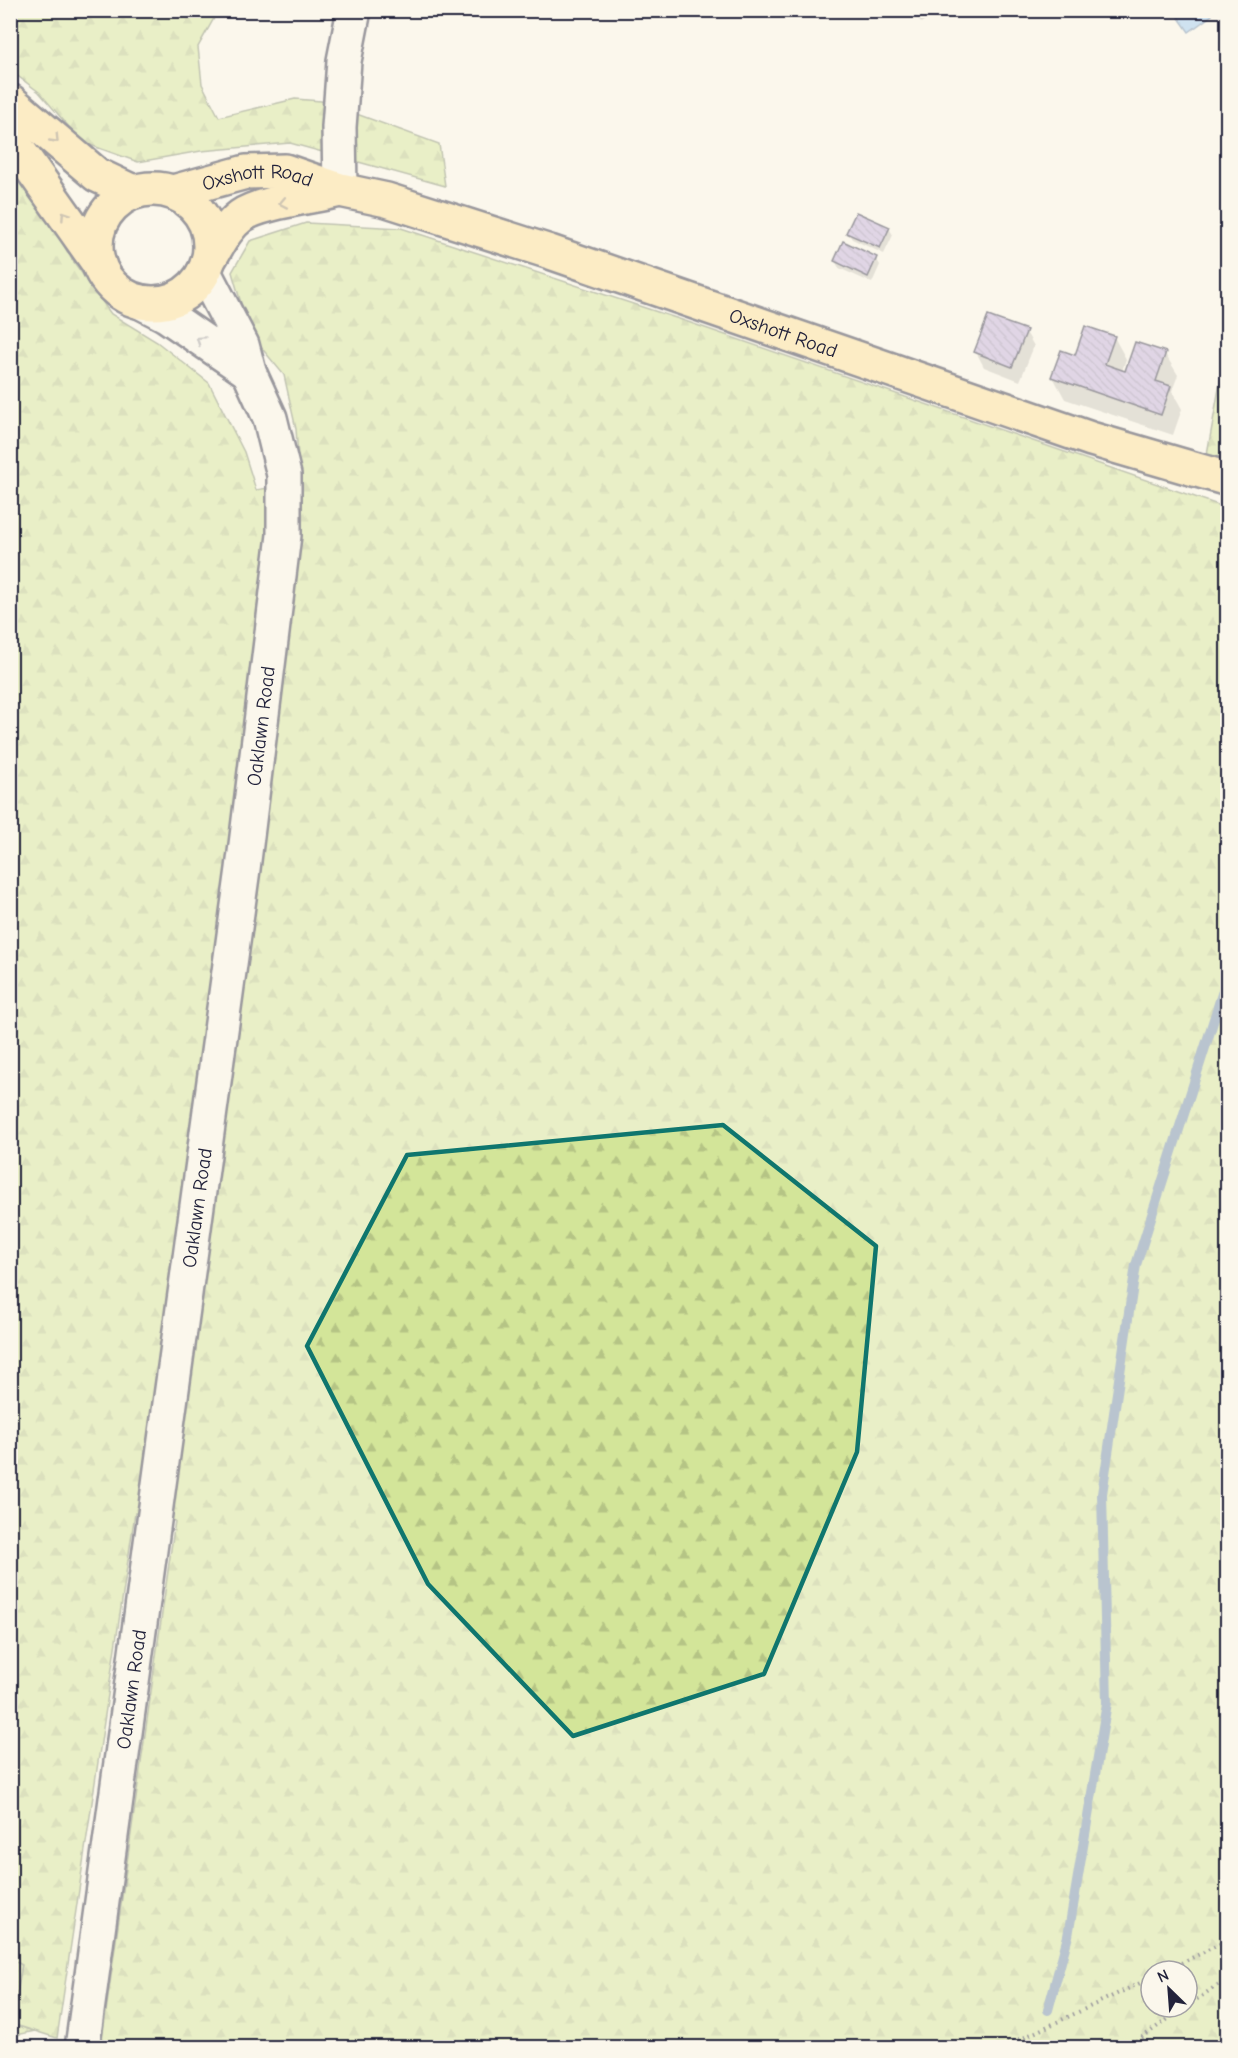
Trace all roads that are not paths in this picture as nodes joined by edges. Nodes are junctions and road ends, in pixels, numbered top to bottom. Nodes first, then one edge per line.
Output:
1 (354, 10) edge
2 (10, 101) edge
3 (10, 138) edge
4 (340, 190) junction
5 (133, 192) junction
6 (173, 192) junction
7 (99, 264) junction
8 (206, 266) junction
9 (141, 302) junction
10 (249, 372) junction
11 (1227, 479) edge
12 (82, 2048) edge

1 - 4 street
2 -> 5 main road
7 -> 3 main road
4 - 6 main road, Oxshott Road
4 -> 8 main road, Oxshott Road
4 - 11 main road, Oxshott Road
5 - 6 main road
5 - 7 main road
6 - 8 main road
7 - 9 main road
8 - 9 main road
8 - 10 street, Oaklawn Road
10 -> 9 street
10 - 12 street, Oaklawn Road

